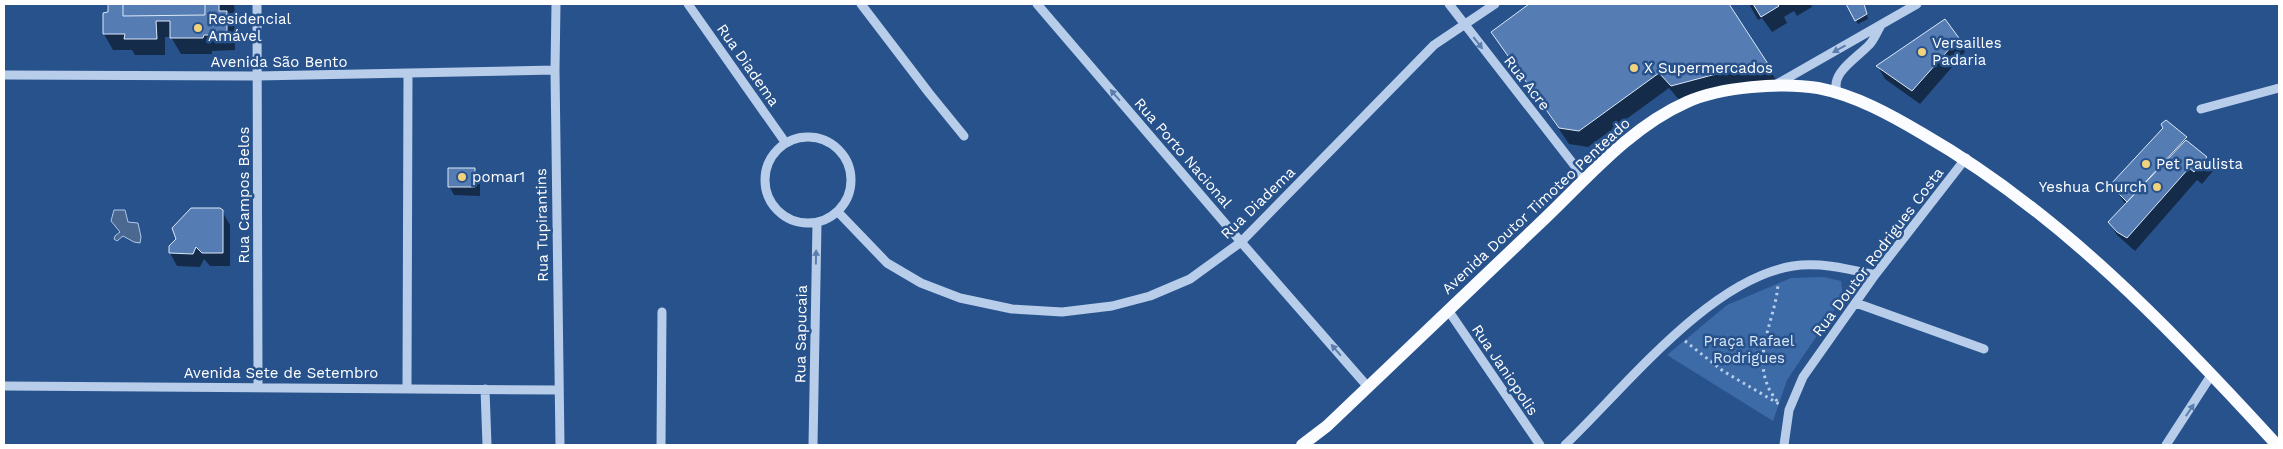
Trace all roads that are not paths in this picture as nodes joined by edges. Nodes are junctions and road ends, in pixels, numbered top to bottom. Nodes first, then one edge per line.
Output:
1 (257, 4) edge
2 (556, 4) edge
3 (688, 4) edge
4 (861, 4) edge
5 (1037, 4) edge
6 (1449, 4) edge
7 (1495, 4) edge
8 (1917, 4) edge
9 (1463, 24) junction
10 (1881, 25) junction
11 (554, 70) junction
12 (408, 74) junction
13 (4, 75) edge
14 (257, 76) junction
15 (1777, 84) junction
16 (2279, 88) edge
17 (1838, 94) junction
18 (2201, 109) dead end
19 (964, 136) dead end
20 (785, 142) junction
21 (1966, 158) junction
22 (1585, 179) junction
23 (838, 212) junction
24 (817, 223) junction
25 (1240, 242) junction
26 (1876, 275) junction
27 (1856, 303) junction
28 (1448, 310) junction
29 (662, 312) dead end
30 (1984, 349) dead end
31 (2212, 374) junction
32 (4, 386) edge
33 (258, 386) junction
34 (1368, 387) junction
35 (407, 388) junction
36 (485, 389) junction
37 (558, 390) junction
38 (487, 445) edge
39 (560, 445) edge
40 (662, 445) edge
41 (813, 445) edge
42 (1302, 445) edge
43 (1540, 445) edge
44 (1565, 445) edge
45 (1784, 445) edge
46 (2166, 445) edge
47 (2276, 445) edge

1 - 14 street, Rua Campos Belos
2 - 11 street, Rua Tupirantins
3 - 20 street, Rua Diadema
4 - 19 street
25 -> 5 street, Rua Porto Nacional
6 - 9 street, Rua Acre
7 - 9 street, Rua Diadema
8 - 10 street
9 -> 22 street, Rua Acre
9 - 25 street, Rua Diadema
10 -> 15 street
10 - 17 street
11 - 12 street, Avenida São Bento
11 - 37 street, Rua Tupirantins
12 - 14 street, Avenida São Bento
12 - 35 street
13 - 14 street, Avenida São Bento
14 - 33 street, Rua Campos Belos
15 - 17 main road, Avenida Doutor Timoteo Penteado
15 - 22 main road, Avenida Doutor Timoteo Penteado
16 - 18 street
17 - 21 main road, Avenida Doutor Timoteo Penteado
20 - 23 street
20 - 24 street
21 - 26 street, Rua Doutor Rodrigues Costa
21 - 31 main road, Avenida Doutor Timoteo Penteado
22 - 28 main road, Avenida Doutor Timoteo Penteado
23 - 24 street
23 - 25 street, Rua Diadema
41 -> 24 street, Rua Sapucaia
34 -> 25 street, Rua Porto Nacional
26 - 27 street, Rua Doutor Rodrigues Costa
26 - 44 street
27 - 30 street
27 - 45 street, Rua Doutor Rodrigues Costa
28 - 34 main road, Avenida Doutor Timoteo Penteado
28 - 43 street, Rua Janiopolis
29 - 40 street
46 -> 31 street
31 - 47 main road, Avenida Doutor Timoteo Penteado
32 - 33 street, Avenida Sete de Setembro
33 - 35 street, Avenida Sete de Setembro
34 - 42 main road, Avenida Doutor Timoteo Penteado
35 - 36 street, Avenida Sete de Setembro
36 - 37 street, Avenida Sete de Setembro
36 - 38 street
37 - 39 street, Rua Tupirantins

